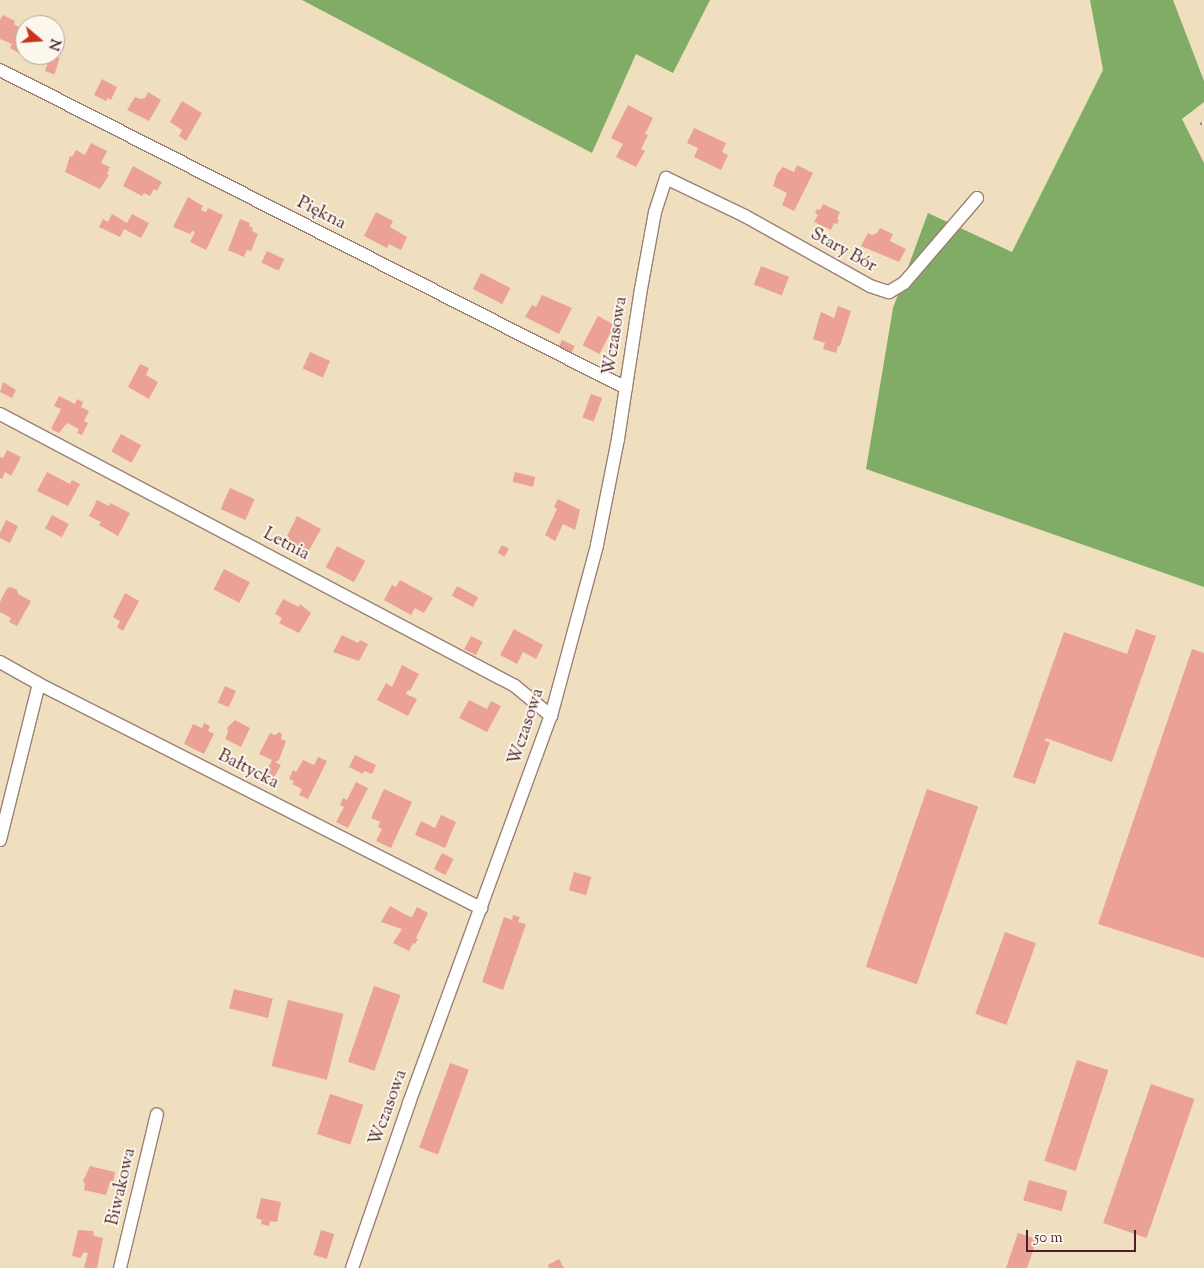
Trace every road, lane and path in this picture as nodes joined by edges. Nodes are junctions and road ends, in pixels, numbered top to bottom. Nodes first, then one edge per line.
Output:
1 (0, 70) edge
2 (666, 178) joint
3 (977, 198) dead end
4 (626, 388) junction
5 (0, 414) edge
6 (0, 662) edge
7 (39, 684) junction
8 (551, 716) junction
9 (0, 840) edge
10 (481, 908) junction
11 (157, 1114) dead end
12 (120, 1268) edge
13 (352, 1268) edge

1 - 4 street, Piękna
2 - 3 street, Stary Bór
2 - 4 street, Wczasowa
4 - 8 street, Wczasowa
5 - 8 street, Letnia
6 - 7 street, Bałtycka
7 - 9 street
7 - 10 street, Bałtycka
8 - 10 street, Wczasowa
10 - 13 street, Wczasowa
11 - 12 street, Biwakowa

